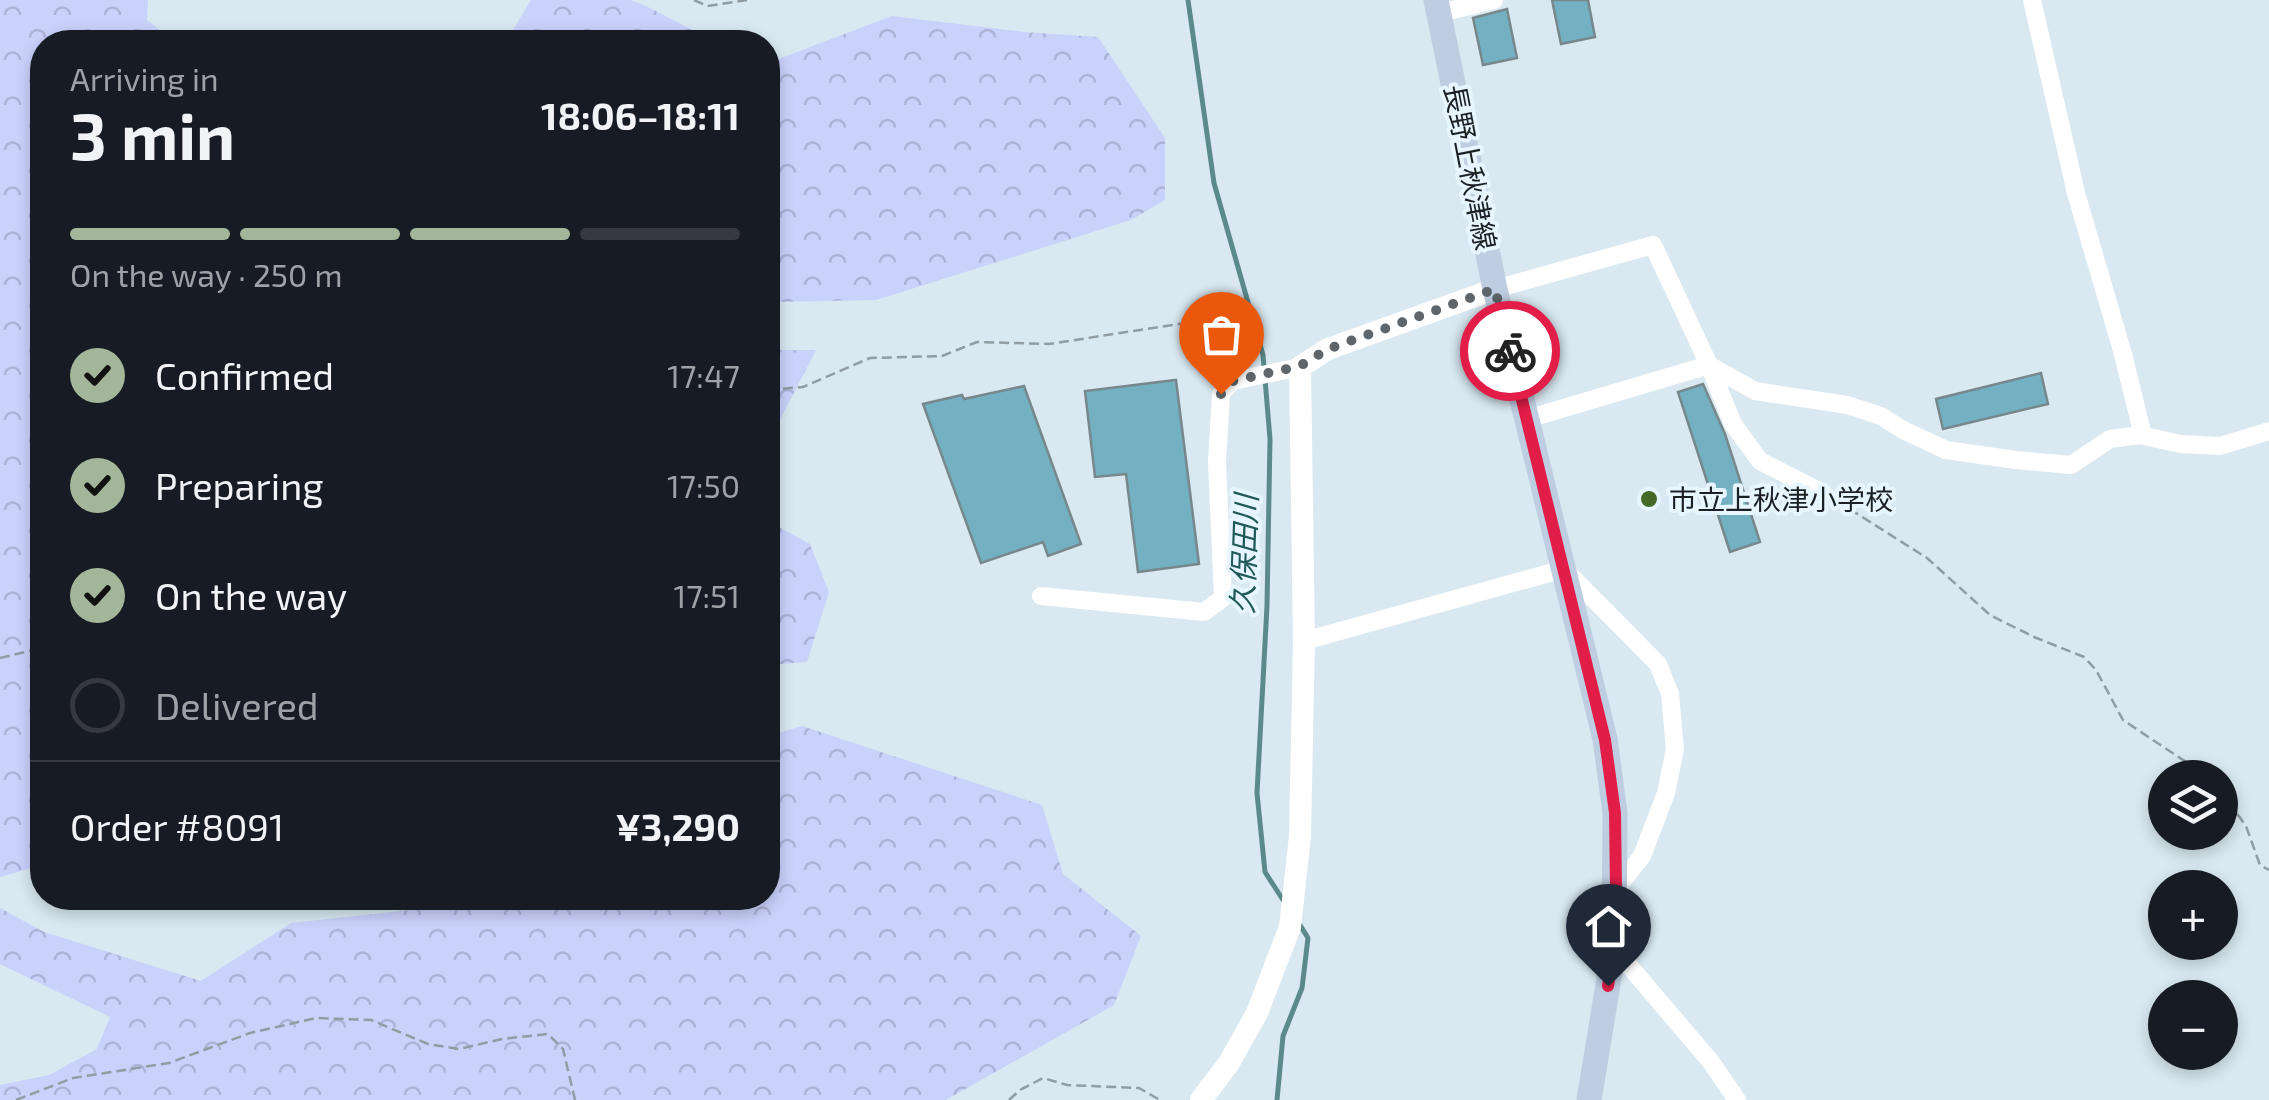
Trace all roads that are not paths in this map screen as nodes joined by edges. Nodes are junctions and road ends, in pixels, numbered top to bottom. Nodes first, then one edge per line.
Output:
1 (1494, 0) edge
2 (2032, 0) edge
3 (1438, 6) edge
4 (1495, 289) junction
5 (1709, 365) junction
6 (1300, 366) junction
7 (1528, 419) junction
8 (2269, 431) edge
9 (2143, 436) junction
10 (1823, 492) road end
11 (1564, 569) junction
12 (1041, 596) dead end
13 (1304, 640) junction
14 (1616, 889) junction
15 (1614, 948) junction
16 (1201, 1100) edge
17 (1590, 1100) edge
18 (1738, 1100) edge

1 - 3 street
2 - 9 street
3 - 4 main road, 長野上秋津線
4 - 5 street
4 - 6 street
4 - 7 main road, 長野上秋津線
5 - 7 street
5 - 9 street
5 - 10 street
6 - 12 street
6 - 13 street
7 - 11 main road, 長野上秋津線
8 - 9 street
11 - 13 street
11 - 14 main road, 長野上秋津線
11 - 14 street
13 - 16 street
14 - 15 main road, 長野上秋津線
15 - 17 main road, 長野上秋津線
15 - 18 street

